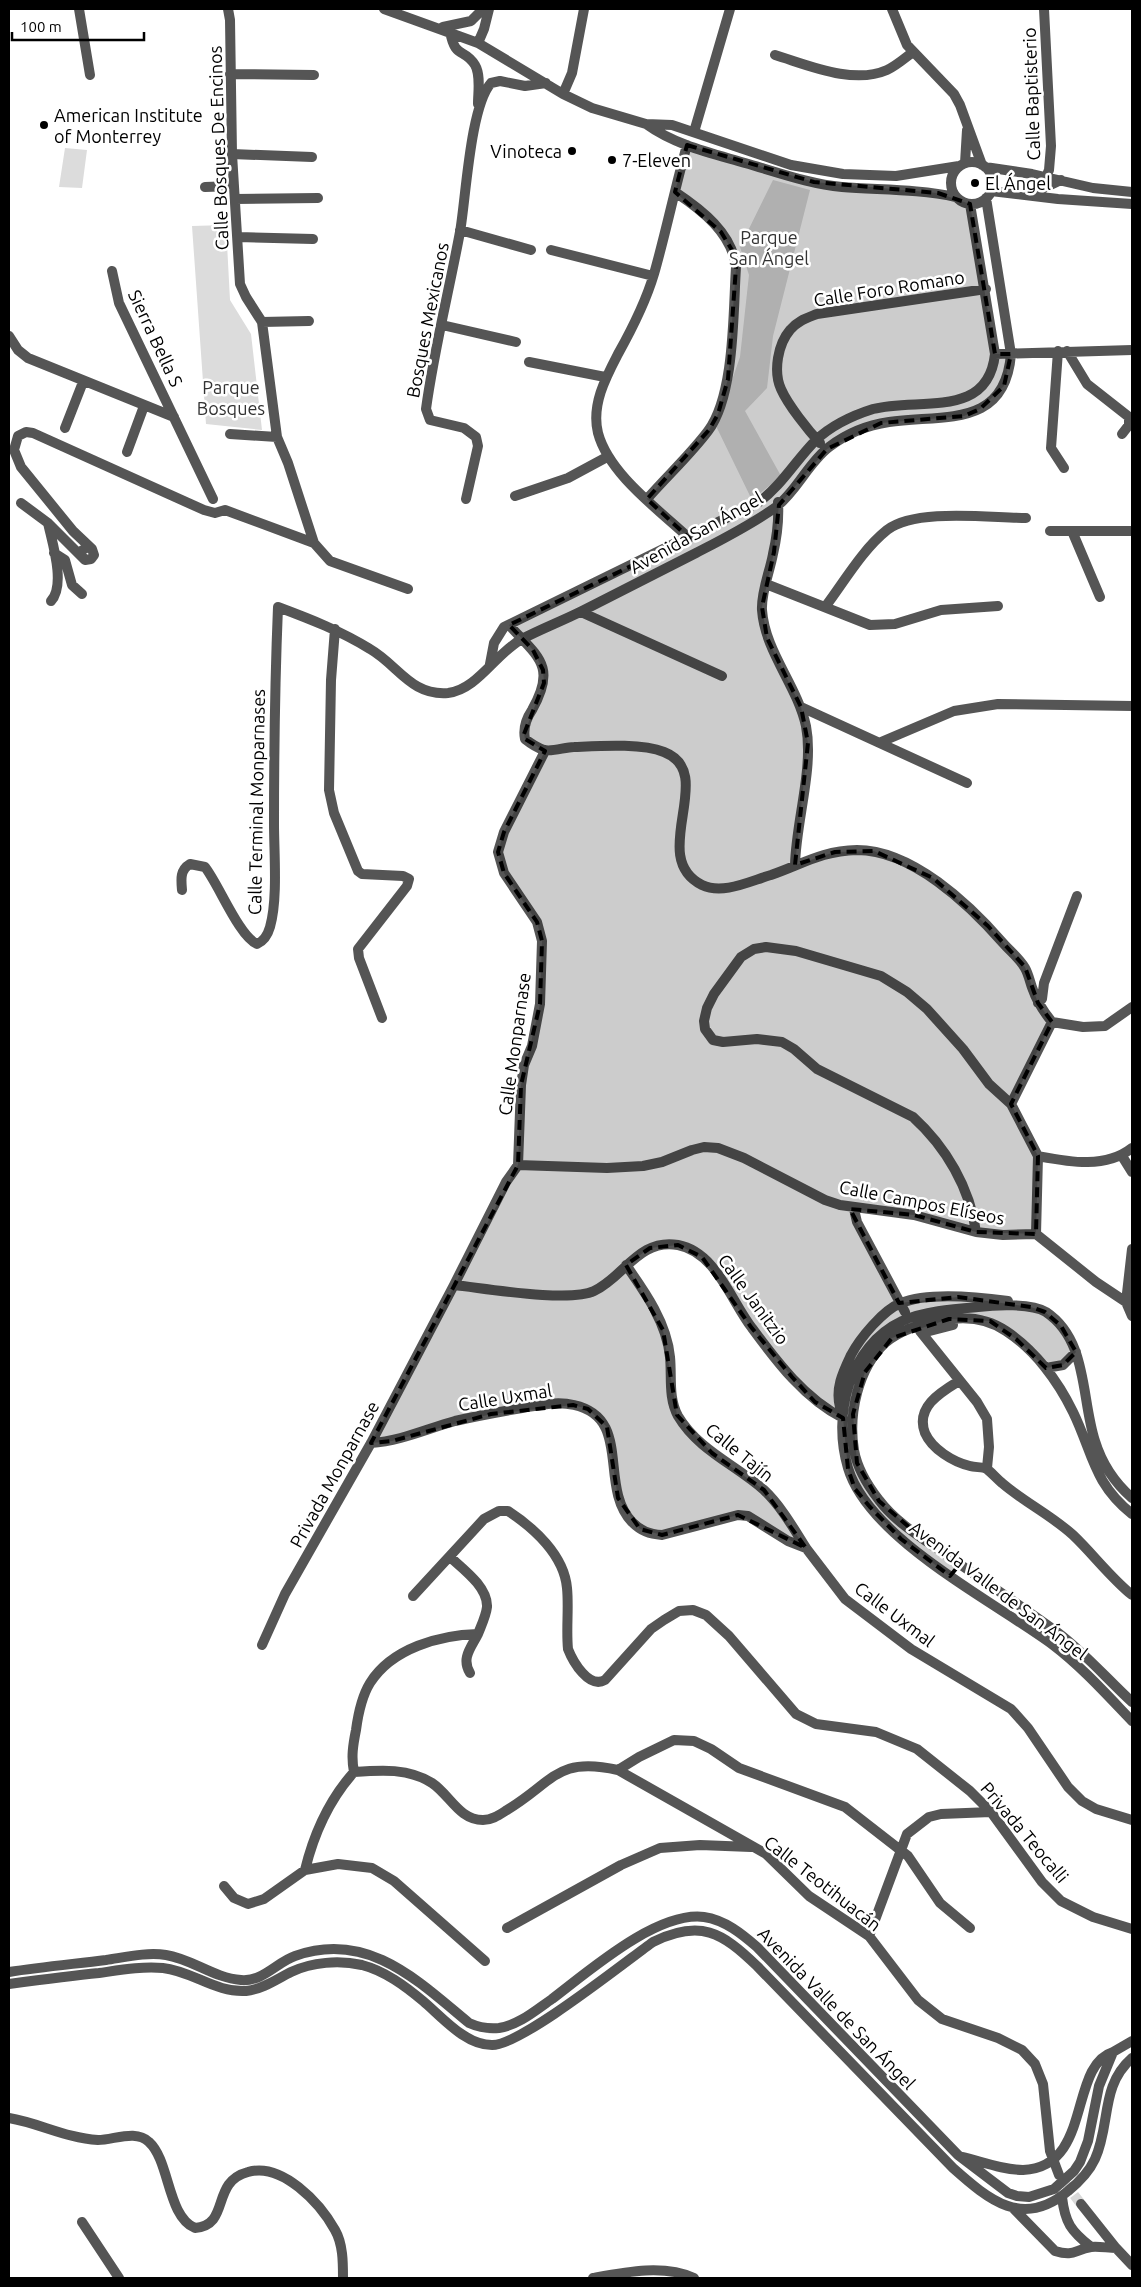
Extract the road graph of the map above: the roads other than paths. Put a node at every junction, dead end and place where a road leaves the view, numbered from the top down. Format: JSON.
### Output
{"nodes":[{"id":1,"x":79,"y":9,"type":"edge"},
{"id":2,"x":228,"y":9,"type":"edge"},
{"id":3,"x":384,"y":9,"type":"edge"},
{"id":4,"x":483,"y":9,"type":"edge"},
{"id":5,"x":489,"y":9,"type":"edge"},
{"id":6,"x":584,"y":9,"type":"edge"},
{"id":7,"x":730,"y":9,"type":"edge"},
{"id":8,"x":892,"y":9,"type":"edge"},
{"id":9,"x":1044,"y":9,"type":"edge"},
{"id":10,"x":438,"y":27,"type":"junction"},
{"id":11,"x":450,"y":31,"type":"junction"},
{"id":12,"x":478,"y":43,"type":"junction"},
{"id":13,"x":913,"y":52,"type":"junction"},
{"id":14,"x":775,"y":55,"type":"dead end"},
{"id":15,"x":230,"y":74,"type":"junction"},
{"id":16,"x":90,"y":75,"type":"dead end"},
{"id":17,"x":314,"y":76,"type":"dead end"},
{"id":18,"x":546,"y":83,"type":"junction"},
{"id":19,"x":563,"y":94,"type":"junction"},
{"id":20,"x":479,"y":112,"type":"junction"},
{"id":21,"x":646,"y":124,"type":"junction"},
{"id":22,"x":968,"y":129,"type":"junction"},
{"id":23,"x":694,"y":132,"type":"junction"},
{"id":24,"x":687,"y":146,"type":"junction"},
{"id":25,"x":232,"y":154,"type":"junction"},
{"id":26,"x":312,"y":157,"type":"dead end"},
{"id":27,"x":962,"y":165,"type":"junction"},
{"id":28,"x":984,"y":166,"type":"junction"},
{"id":29,"x":1046,"y":177,"type":"junction"},
{"id":30,"x":1061,"y":180,"type":"junction"},
{"id":31,"x":234,"y":186,"type":"junction"},
{"id":32,"x":205,"y":187,"type":"dead end"},
{"id":33,"x":675,"y":192,"type":"junction"},
{"id":34,"x":1132,"y":192,"type":"edge"},
{"id":35,"x":989,"y":195,"type":"junction"},
{"id":36,"x":1028,"y":196,"type":"junction"},
{"id":37,"x":956,"y":197,"type":"junction"},
{"id":38,"x":1132,"y":197,"type":"edge"},
{"id":39,"x":318,"y":198,"type":"dead end"},
{"id":40,"x":235,"y":199,"type":"junction"},
{"id":41,"x":1103,"y":202,"type":"junction"},
{"id":42,"x":970,"y":204,"type":"junction"},
{"id":43,"x":1132,"y":204,"type":"edge"},
{"id":44,"x":460,"y":230,"type":"junction"},
{"id":45,"x":238,"y":237,"type":"junction"},
{"id":46,"x":313,"y":239,"type":"dead end"},
{"id":47,"x":531,"y":250,"type":"dead end"},
{"id":48,"x":551,"y":250,"type":"dead end"},
{"id":49,"x":112,"y":271,"type":"dead end"},
{"id":50,"x":653,"y":276,"type":"junction"},
{"id":51,"x":986,"y":289,"type":"junction"},
{"id":52,"x":309,"y":321,"type":"dead end"},
{"id":53,"x":262,"y":322,"type":"junction"},
{"id":54,"x":442,"y":325,"type":"junction"},
{"id":55,"x":9,"y":336,"type":"edge"},
{"id":56,"x":516,"y":342,"type":"dead end"},
{"id":57,"x":1132,"y":350,"type":"edge"},
{"id":58,"x":1062,"y":351,"type":"junction"},
{"id":59,"x":995,"y":354,"type":"junction"},
{"id":60,"x":1011,"y":354,"type":"junction"},
{"id":61,"x":529,"y":362,"type":"dead end"},
{"id":62,"x":605,"y":377,"type":"junction"},
{"id":63,"x":83,"y":382,"type":"junction"},
{"id":64,"x":144,"y":406,"type":"junction"},
{"id":65,"x":174,"y":417,"type":"junction"},
{"id":66,"x":65,"y":428,"type":"dead end"},
{"id":67,"x":230,"y":434,"type":"dead end"},
{"id":68,"x":1122,"y":434,"type":"dead end"},
{"id":69,"x":277,"y":437,"type":"junction"},
{"id":70,"x":817,"y":439,"type":"junction"},
{"id":71,"x":826,"y":449,"type":"junction"},
{"id":72,"x":127,"y":452,"type":"dead end"},
{"id":73,"x":607,"y":457,"type":"junction"},
{"id":74,"x":1064,"y":468,"type":"dead end"},
{"id":75,"x":778,"y":486,"type":"junction"},
{"id":76,"x":515,"y":496,"type":"dead end"},
{"id":77,"x":213,"y":499,"type":"dead end"},
{"id":78,"x":466,"y":499,"type":"dead end"},
{"id":79,"x":647,"y":499,"type":"junction"},
{"id":80,"x":21,"y":503,"type":"dead end"},
{"id":81,"x":778,"y":505,"type":"junction"},
{"id":82,"x":1026,"y":518,"type":"dead end"},
{"id":83,"x":48,"y":523,"type":"junction"},
{"id":84,"x":1050,"y":530,"type":"dead end"},
{"id":85,"x":1072,"y":531,"type":"junction"},
{"id":86,"x":1132,"y":531,"type":"edge"},
{"id":87,"x":689,"y":538,"type":"junction"},
{"id":88,"x":314,"y":543,"type":"junction"},
{"id":89,"x":54,"y":553,"type":"junction"},
{"id":90,"x":766,"y":584,"type":"junction"},
{"id":91,"x":408,"y":589,"type":"dead end"},
{"id":92,"x":82,"y":594,"type":"dead end"},
{"id":93,"x":1100,"y":597,"type":"dead end"},
{"id":94,"x":52,"y":601,"type":"dead end"},
{"id":95,"x":998,"y":606,"type":"dead end"},
{"id":96,"x":278,"y":607,"type":"joint"},
{"id":97,"x":825,"y":608,"type":"junction"},
{"id":98,"x":581,"y":612,"type":"junction"},
{"id":99,"x":509,"y":624,"type":"junction"},
{"id":100,"x":335,"y":629,"type":"junction"},
{"id":101,"x":522,"y":639,"type":"junction"},
{"id":102,"x":490,"y":664,"type":"junction"},
{"id":103,"x":722,"y":676,"type":"dead end"},
{"id":104,"x":1132,"y":706,"type":"edge"},
{"id":105,"x":801,"y":707,"type":"junction"},
{"id":106,"x":881,"y":742,"type":"junction"},
{"id":107,"x":545,"y":750,"type":"junction"},
{"id":108,"x":967,"y":783,"type":"dead end"},
{"id":109,"x":795,"y":865,"type":"junction"},
{"id":110,"x":182,"y":890,"type":"dead end"},
{"id":111,"x":1077,"y":896,"type":"dead end"},
{"id":112,"x":1038,"y":1003,"type":"junction"},
{"id":113,"x":1132,"y":1008,"type":"edge"},
{"id":114,"x":382,"y":1018,"type":"dead end"},
{"id":115,"x":1052,"y":1022,"type":"junction"},
{"id":116,"x":1011,"y":1104,"type":"junction"},
{"id":117,"x":1132,"y":1148,"type":"edge"},
{"id":118,"x":1038,"y":1156,"type":"junction"},
{"id":119,"x":1122,"y":1156,"type":"junction"},
{"id":120,"x":518,"y":1165,"type":"junction"},
{"id":121,"x":1132,"y":1172,"type":"edge"},
{"id":122,"x":854,"y":1209,"type":"junction"},
{"id":123,"x":976,"y":1232,"type":"junction"},
{"id":124,"x":1036,"y":1234,"type":"junction"},
{"id":125,"x":1132,"y":1249,"type":"edge"},
{"id":126,"x":626,"y":1265,"type":"junction"},
{"id":127,"x":454,"y":1285,"type":"junction"},
{"id":128,"x":1126,"y":1302,"type":"junction"},
{"id":129,"x":902,"y":1307,"type":"junction"},
{"id":130,"x":1031,"y":1307,"type":"junction"},
{"id":131,"x":1132,"y":1316,"type":"edge"},
{"id":132,"x":1016,"y":1339,"type":"junction"},
{"id":133,"x":1076,"y":1352,"type":"junction"},
{"id":134,"x":1046,"y":1368,"type":"junction"},
{"id":135,"x":959,"y":1381,"type":"junction"},
{"id":136,"x":842,"y":1416,"type":"junction"},
{"id":137,"x":371,"y":1443,"type":"junction"},
{"id":138,"x":987,"y":1468,"type":"junction"},
{"id":139,"x":1132,"y":1498,"type":"edge"},
{"id":140,"x":1132,"y":1514,"type":"edge"},
{"id":141,"x":806,"y":1548,"type":"junction"},
{"id":142,"x":450,"y":1557,"type":"junction"},
{"id":143,"x":960,"y":1564,"type":"junction"},
{"id":144,"x":973,"y":1574,"type":"junction"},
{"id":145,"x":950,"y":1576,"type":"junction"},
{"id":146,"x":962,"y":1585,"type":"junction"},
{"id":147,"x":1132,"y":1595,"type":"edge"},
{"id":148,"x":413,"y":1596,"type":"dead end"},
{"id":149,"x":478,"y":1634,"type":"junction"},
{"id":150,"x":262,"y":1645,"type":"dead end"},
{"id":151,"x":470,"y":1673,"type":"dead end"},
{"id":152,"x":1132,"y":1702,"type":"edge"},
{"id":153,"x":1132,"y":1721,"type":"edge"},
{"id":154,"x":618,"y":1770,"type":"junction"},
{"id":155,"x":354,"y":1772,"type":"junction"},
{"id":156,"x":991,"y":1812,"type":"junction"},
{"id":157,"x":1132,"y":1820,"type":"edge"},
{"id":158,"x":751,"y":1847,"type":"junction"},
{"id":159,"x":900,"y":1849,"type":"junction"},
{"id":160,"x":305,"y":1870,"type":"junction"},
{"id":161,"x":224,"y":1886,"type":"dead end"},
{"id":162,"x":507,"y":1928,"type":"dead end"},
{"id":163,"x":970,"y":1928,"type":"dead end"},
{"id":164,"x":1132,"y":1929,"type":"edge"},
{"id":165,"x":869,"y":1936,"type":"junction"},
{"id":166,"x":485,"y":1962,"type":"dead end"},
{"id":167,"x":63,"y":1965,"type":"junction"},
{"id":168,"x":9,"y":1972,"type":"edge"},
{"id":169,"x":65,"y":1977,"type":"junction"},
{"id":170,"x":9,"y":1984,"type":"edge"},
{"id":171,"x":1132,"y":2041,"type":"edge"},
{"id":172,"x":860,"y":2052,"type":"junction"},
{"id":173,"x":1113,"y":2052,"type":"junction"},
{"id":174,"x":1132,"y":2058,"type":"edge"},
{"id":175,"x":850,"y":2062,"type":"junction"},
{"id":176,"x":9,"y":2118,"type":"edge"},
{"id":177,"x":958,"y":2155,"type":"junction"},
{"id":178,"x":1053,"y":2159,"type":"junction"},
{"id":179,"x":1059,"y":2174,"type":"tunnel mouth"},
{"id":180,"x":1029,"y":2197,"type":"junction"},
{"id":181,"x":1062,"y":2197,"type":"junction"},
{"id":182,"x":1081,"y":2204,"type":"tunnel mouth"},
{"id":183,"x":1014,"y":2209,"type":"junction"},
{"id":184,"x":1031,"y":2210,"type":"junction"},
{"id":185,"x":82,"y":2222,"type":"dead end"},
{"id":186,"x":1091,"y":2248,"type":"junction"},
{"id":187,"x":1116,"y":2248,"type":"junction"},
{"id":188,"x":1132,"y":2265,"type":"edge"},
{"id":189,"x":119,"y":2278,"type":"edge"},
{"id":190,"x":343,"y":2278,"type":"edge"},
{"id":191,"x":593,"y":2278,"type":"edge"},
{"id":192,"x":694,"y":2278,"type":"edge"}],
"edges":[{"from":1,"to":16,"type":"street"},
{"from":2,"to":15,"type":"street","name":"Calle Bosques De Encinos"},
{"from":3,"to":10,"type":"street"},
{"from":4,"to":10,"type":"street"},
{"from":5,"to":12,"type":"street"},
{"from":6,"to":19,"type":"street"},
{"from":7,"to":23,"type":"street"},
{"from":8,"to":13,"type":"street"},
{"from":9,"to":29,"type":"street","name":"Calle Baptisterio"},
{"from":10,"to":11,"type":"street"},
{"from":11,"to":12,"type":"street"},
{"from":11,"to":20,"type":"street","name":"Bosques Mexicanos"},
{"from":12,"to":18,"type":"street"},
{"from":13,"to":14,"type":"street"},
{"from":13,"to":22,"type":"street"},
{"from":15,"to":17,"type":"street"},
{"from":15,"to":25,"type":"street","name":"Calle Bosques De Encinos"},
{"from":18,"to":19,"type":"street"},
{"from":18,"to":20,"type":"street","name":"Bosques Mexicanos"},
{"from":19,"to":21,"type":"street"},
{"from":20,"to":44,"type":"street","name":"Bosques Mexicanos"},
{"from":21,"to":23,"type":"street"},
{"from":21,"to":24,"type":"street"},
{"from":22,"to":27,"type":"street"},
{"from":22,"to":28,"type":"street"},
{"from":23,"to":27,"type":"street"},
{"from":24,"to":33,"type":"street"},
{"from":24,"to":37,"type":"street"},
{"from":25,"to":26,"type":"street"},
{"from":25,"to":31,"type":"street","name":"Calle Bosques De Encinos"},
{"from":27,"to":28,"type":"street"},
{"from":27,"to":37,"type":"street"},
{"from":28,"to":29,"type":"street"},
{"from":28,"to":35,"type":"street"},
{"from":29,"to":30,"type":"street"},
{"from":30,"to":34,"type":"street"},
{"from":30,"to":36,"type":"street"},
{"from":31,"to":32,"type":"street"},
{"from":31,"to":40,"type":"street","name":"Calle Bosques De Encinos"},
{"from":33,"to":50,"type":"street"},
{"from":33,"to":79,"type":"street"},
{"from":35,"to":36,"type":"street"},
{"from":35,"to":42,"type":"street"},
{"from":35,"to":60,"type":"street","name":"Avenida San Ángel"},
{"from":36,"to":41,"type":"street"},
{"from":37,"to":42,"type":"street"},
{"from":38,"to":41,"type":"street"},
{"from":39,"to":40,"type":"street"},
{"from":40,"to":45,"type":"street","name":"Calle Bosques De Encinos"},
{"from":41,"to":43,"type":"street"},
{"from":42,"to":51,"type":"street","name":"Avenida San Ángel"},
{"from":44,"to":47,"type":"street"},
{"from":44,"to":54,"type":"street","name":"Bosques Mexicanos"},
{"from":45,"to":46,"type":"street"},
{"from":45,"to":53,"type":"street","name":"Calle Bosques De Encinos"},
{"from":48,"to":50,"type":"street"},
{"from":49,"to":65,"type":"street","name":"Sierra Bella S"},
{"from":50,"to":62,"type":"street"},
{"from":51,"to":59,"type":"street","name":"Avenida San Ángel"},
{"from":51,"to":70,"type":"street","name":"Calle Foro Romano"},
{"from":52,"to":53,"type":"street"},
{"from":53,"to":69,"type":"street","name":"Calle Bosques De Encinos"},
{"from":54,"to":56,"type":"street"},
{"from":54,"to":78,"type":"street","name":"Bosques Mexicanos"},
{"from":55,"to":63,"type":"street"},
{"from":57,"to":58,"type":"street"},
{"from":58,"to":60,"type":"street"},
{"from":58,"to":68,"type":"street"},
{"from":58,"to":74,"type":"street"},
{"from":59,"to":60,"type":"street"},
{"from":59,"to":70,"type":"street","name":"Avenida San Ángel"},
{"from":60,"to":71,"type":"street","name":"Avenida San Ángel"},
{"from":61,"to":62,"type":"street"},
{"from":62,"to":73,"type":"street"},
{"from":63,"to":64,"type":"street"},
{"from":63,"to":66,"type":"street"},
{"from":64,"to":65,"type":"street"},
{"from":64,"to":72,"type":"street"},
{"from":65,"to":77,"type":"street","name":"Sierra Bella S"},
{"from":67,"to":69,"type":"street"},
{"from":69,"to":88,"type":"street","name":"Calle Bosques De Encinos"},
{"from":70,"to":71,"type":"street","name":"Calle Foro Romano"},
{"from":70,"to":75,"type":"street","name":"Avenida San Ángel"},
{"from":71,"to":81,"type":"street","name":"Avenida San Ángel"},
{"from":73,"to":76,"type":"street"},
{"from":73,"to":79,"type":"street"},
{"from":75,"to":81,"type":"street"},
{"from":75,"to":87,"type":"street","name":"Avenida San Ángel"},
{"from":79,"to":87,"type":"street"},
{"from":80,"to":83,"type":"street"},
{"from":81,"to":90,"type":"street"},
{"from":81,"to":98,"type":"street","name":"Avenida San Ángel"},
{"from":82,"to":97,"type":"street"},
{"from":83,"to":88,"type":"street"},
{"from":83,"to":89,"type":"street"},
{"from":84,"to":85,"type":"street"},
{"from":85,"to":86,"type":"street"},
{"from":85,"to":93,"type":"street"},
{"from":87,"to":99,"type":"street","name":"Avenida San Ángel"},
{"from":88,"to":91,"type":"street"},
{"from":89,"to":92,"type":"street"},
{"from":89,"to":94,"type":"street"},
{"from":90,"to":97,"type":"street"},
{"from":90,"to":105,"type":"street"},
{"from":95,"to":97,"type":"street"},
{"from":96,"to":100,"type":"street","name":"Avenida San Ángel"},
{"from":96,"to":110,"type":"street","name":"Calle Terminal Monparnases"},
{"from":98,"to":101,"type":"street","name":"Avenida San Ángel"},
{"from":98,"to":103,"type":"street"},
{"from":99,"to":101,"type":"street"},
{"from":99,"to":102,"type":"street","name":"Avenida San Ángel"},
{"from":100,"to":102,"type":"street","name":"Avenida San Ángel"},
{"from":100,"to":114,"type":"street"},
{"from":101,"to":102,"type":"street","name":"Avenida San Ángel"},
{"from":101,"to":107,"type":"street"},
{"from":104,"to":106,"type":"street"},
{"from":105,"to":106,"type":"street"},
{"from":105,"to":109,"type":"street"},
{"from":106,"to":108,"type":"street"},
{"from":107,"to":109,"type":"street"},
{"from":107,"to":120,"type":"street","name":"Calle Monparnase"},
{"from":109,"to":112,"type":"street"},
{"from":111,"to":112,"type":"street"},
{"from":112,"to":115,"type":"street"},
{"from":113,"to":115,"type":"street"},
{"from":115,"to":116,"type":"street"},
{"from":116,"to":118,"type":"street"},
{"from":116,"to":123,"type":"street"},
{"from":117,"to":119,"type":"street"},
{"from":118,"to":119,"type":"street"},
{"from":118,"to":124,"type":"street"},
{"from":119,"to":121,"type":"street"},
{"from":120,"to":122,"type":"street","name":"Calle Campos Elíseos"},
{"from":120,"to":127,"type":"street"},
{"from":122,"to":123,"type":"street","name":"Calle Campos Elíseos"},
{"from":122,"to":129,"type":"street"},
{"from":123,"to":124,"type":"street","name":"Calle Campos Elíseos"},
{"from":124,"to":128,"type":"street"},
{"from":125,"to":128,"type":"street"},
{"from":126,"to":127,"type":"street","name":"Calle Janitzio"},
{"from":126,"to":136,"type":"street","name":"Calle Janitzio"},
{"from":126,"to":141,"type":"street","name":"Calle Tajín"},
{"from":127,"to":137,"type":"street","name":"Privada Monparnase"},
{"from":128,"to":131,"type":"street"},
{"from":129,"to":130,"type":"street"},
{"from":129,"to":136,"type":"street"},
{"from":130,"to":133,"type":"street","name":"Avenida Valle de San Ángel"},
{"from":130,"to":136,"type":"street","name":"Avenida Valle de San Ángel"},
{"from":132,"to":134,"type":"street","name":"Avenida Valle de San Ángel"},
{"from":132,"to":135,"type":"street"},
{"from":132,"to":143,"type":"street","name":"Avenida Valle de San Ángel"},
{"from":133,"to":134,"type":"street"},
{"from":133,"to":139,"type":"street","name":"Avenida Valle de San Ángel"},
{"from":134,"to":140,"type":"street","name":"Avenida Valle de San Ángel"},
{"from":135,"to":138,"type":"street"},
{"from":135,"to":138,"type":"street"},
{"from":136,"to":145,"type":"street","name":"Avenida Valle de San Ángel"},
{"from":137,"to":141,"type":"street","name":"Calle Uxmal"},
{"from":137,"to":150,"type":"street","name":"Privada Monparnase"},
{"from":138,"to":147,"type":"street"},
{"from":141,"to":157,"type":"street","name":"Calle Uxmal"},
{"from":142,"to":148,"type":"street","name":"Privada Teocalli"},
{"from":142,"to":149,"type":"street"},
{"from":142,"to":156,"type":"street","name":"Privada Teocalli"},
{"from":143,"to":144,"type":"street","name":"Avenida Valle de San Ángel"},
{"from":143,"to":145,"type":"street"},
{"from":144,"to":146,"type":"street"},
{"from":144,"to":152,"type":"street","name":"Avenida Valle de San Ángel"},
{"from":145,"to":146,"type":"street","name":"Avenida Valle de San Ángel"},
{"from":146,"to":153,"type":"street","name":"Avenida Valle de San Ángel"},
{"from":149,"to":151,"type":"street"},
{"from":149,"to":155,"type":"street"},
{"from":154,"to":155,"type":"street","name":"Calle Teotihuacán"},
{"from":154,"to":158,"type":"street","name":"Calle Teotihuacán"},
{"from":154,"to":159,"type":"street"},
{"from":155,"to":160,"type":"street"},
{"from":156,"to":159,"type":"street"},
{"from":156,"to":164,"type":"street","name":"Privada Teocalli"},
{"from":158,"to":162,"type":"street"},
{"from":158,"to":165,"type":"street","name":"Calle Teotihuacán"},
{"from":159,"to":163,"type":"street"},
{"from":159,"to":165,"type":"street"},
{"from":160,"to":161,"type":"street"},
{"from":160,"to":166,"type":"street"},
{"from":165,"to":178,"type":"street","name":"Calle Teotihuacán"},
{"from":167,"to":168,"type":"street","name":"Avenida Valle de San Ángel"},
{"from":167,"to":169,"type":"street"},
{"from":167,"to":172,"type":"street","name":"Avenida Valle de San Ángel"},
{"from":169,"to":170,"type":"street","name":"Avenida Valle de San Ángel"},
{"from":169,"to":175,"type":"street","name":"Avenida Valle de San Ángel"},
{"from":171,"to":173,"type":"street"},
{"from":172,"to":175,"type":"street"},
{"from":172,"to":177,"type":"street","name":"Avenida Valle de San Ángel"},
{"from":173,"to":178,"type":"street"},
{"from":173,"to":180,"type":"street"},
{"from":174,"to":181,"type":"street","name":"Avenida Valle de San Ángel"},
{"from":175,"to":183,"type":"street","name":"Avenida Valle de San Ángel"},
{"from":176,"to":190,"type":"street"},
{"from":177,"to":178,"type":"street"},
{"from":177,"to":180,"type":"street","name":"Avenida Valle de San Ángel"},
{"from":178,"to":179,"type":"street","name":"Calle Teotihuacán"},
{"from":180,"to":184,"type":"street"},
{"from":181,"to":184,"type":"street","name":"Avenida Valle de San Ángel"},
{"from":181,"to":186,"type":"street"},
{"from":182,"to":187,"type":"street"},
{"from":183,"to":184,"type":"street","name":"Avenida Valle de San Ángel"},
{"from":183,"to":186,"type":"street"},
{"from":185,"to":189,"type":"street"},
{"from":186,"to":187,"type":"street"},
{"from":187,"to":188,"type":"street"},
{"from":191,"to":192,"type":"street"}]}
